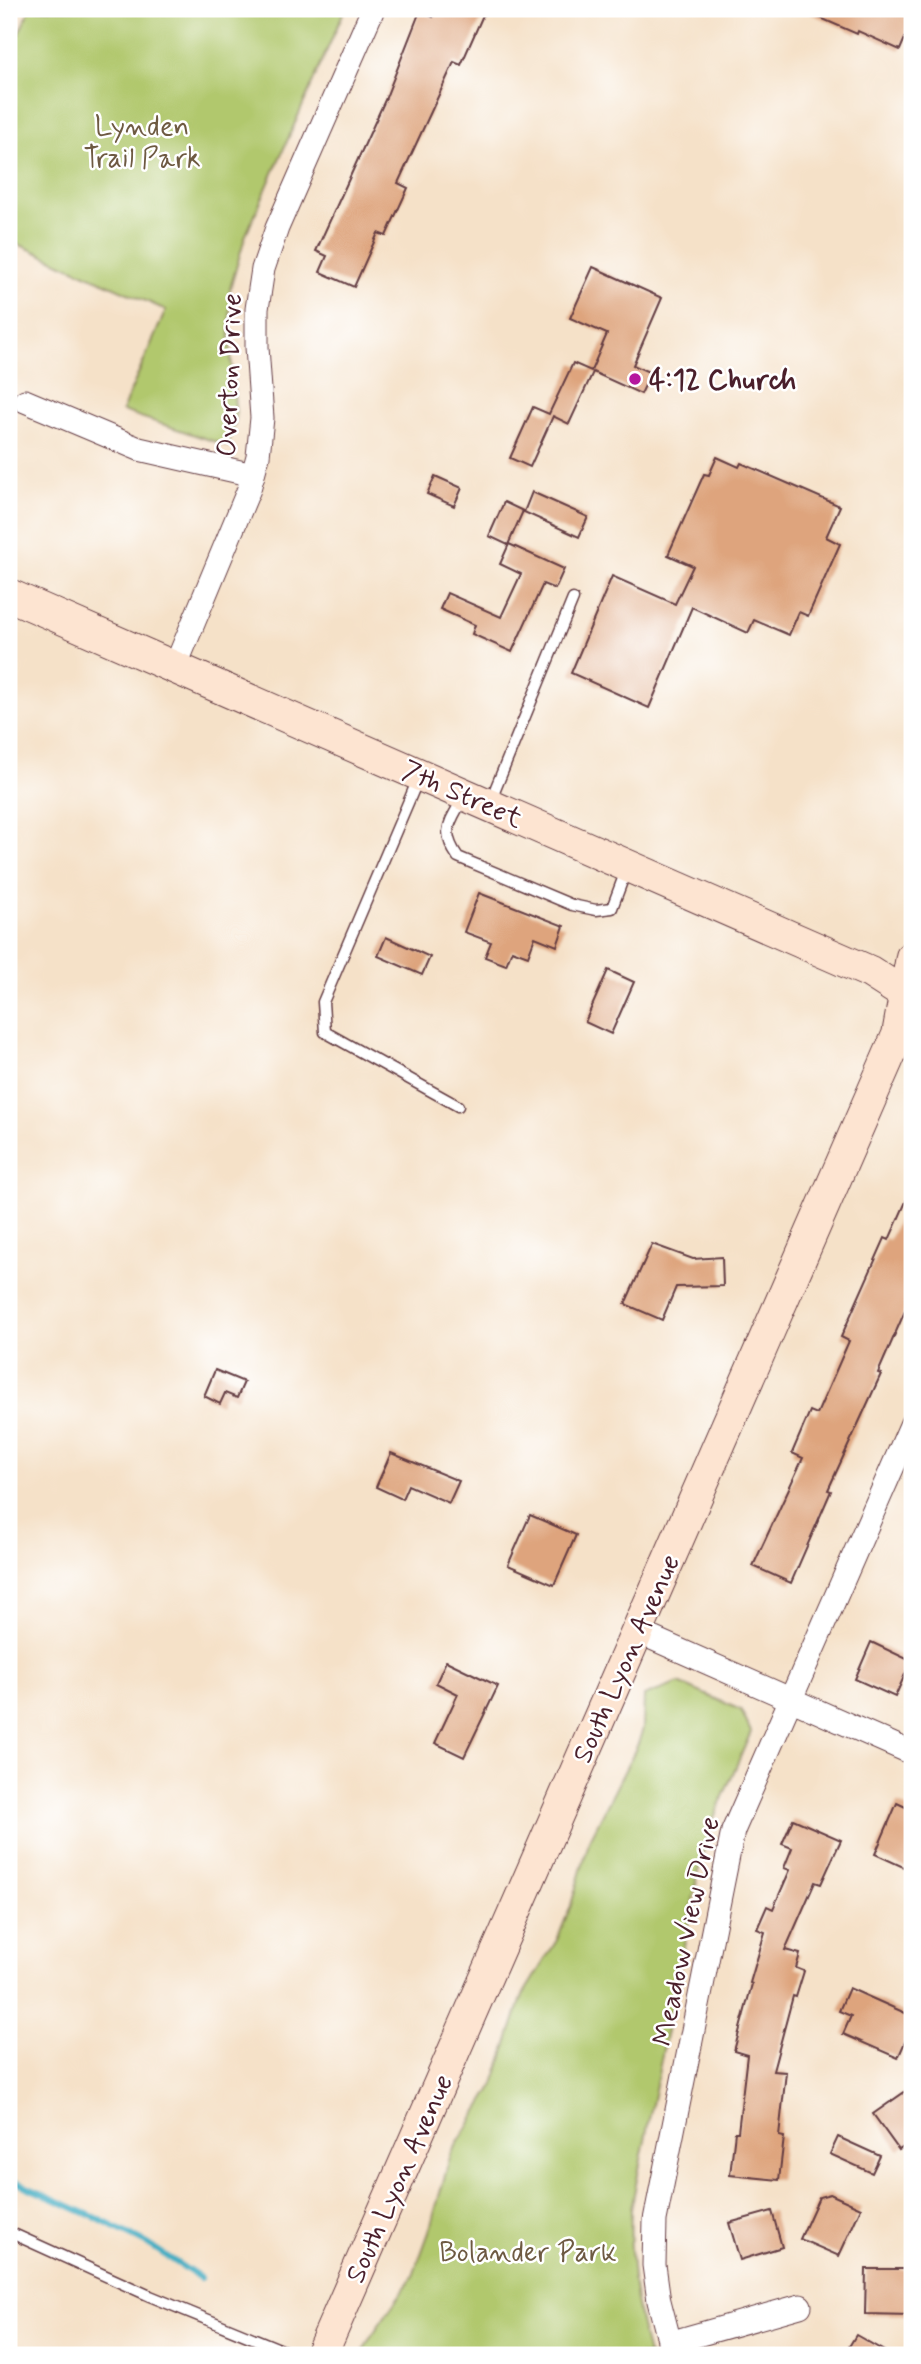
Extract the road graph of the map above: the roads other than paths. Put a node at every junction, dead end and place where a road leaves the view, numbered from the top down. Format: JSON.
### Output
{"nodes":[{"id":1,"x":373,"y":9,"type":"edge"},
{"id":2,"x":25,"y":401,"type":"dead end"},
{"id":3,"x":253,"y":475,"type":"junction"},
{"id":4,"x":9,"y":595,"type":"edge"},
{"id":5,"x":573,"y":598,"type":"dead end"},
{"id":6,"x":175,"y":667,"type":"junction"},
{"id":7,"x":420,"y":775,"type":"junction"},
{"id":8,"x":477,"y":799,"type":"junction"},
{"id":9,"x":628,"y":866,"type":"junction"},
{"id":10,"x":912,"y":957,"type":"edge"},
{"id":11,"x":909,"y":997,"type":"edge"},
{"id":12,"x":458,"y":1106,"type":"dead end"},
{"id":13,"x":912,"y":1423,"type":"edge"},
{"id":14,"x":904,"y":1467,"type":"edge"},
{"id":15,"x":636,"y":1631,"type":"junction"},
{"id":16,"x":791,"y":1699,"type":"junction"},
{"id":17,"x":912,"y":1753,"type":"edge"},
{"id":18,"x":9,"y":2232,"type":"edge"},
{"id":19,"x":800,"y":2306,"type":"dead end"},
{"id":20,"x":671,"y":2349,"type":"edge"},
{"id":21,"x":294,"y":2355,"type":"edge"},
{"id":22,"x":321,"y":2355,"type":"edge"}],
"edges":[{"from":1,"to":3,"type":"street","name":"Overton Drive"},
{"from":2,"to":3,"type":"street"},
{"from":3,"to":6,"type":"street","name":"Overton Drive"},
{"from":4,"to":6,"type":"street","name":"7th Street"},
{"from":5,"to":8,"type":"lane"},
{"from":6,"to":7,"type":"street","name":"7th Street"},
{"from":7,"to":8,"type":"street","name":"7th Street"},
{"from":7,"to":12,"type":"lane"},
{"from":8,"to":9,"type":"street","name":"7th Street"},
{"from":8,"to":9,"type":"lane"},
{"from":9,"to":11,"type":"street","name":"7th Street"},
{"from":10,"to":11,"type":"street","name":"South Lyon Avenue"},
{"from":11,"to":15,"type":"street","name":"South Lyon Avenue"},
{"from":13,"to":14,"type":"street","name":"Meadow View Drive"},
{"from":14,"to":16,"type":"street","name":"Meadow View Drive"},
{"from":15,"to":16,"type":"street"},
{"from":15,"to":22,"type":"street","name":"South Lyon Avenue"},
{"from":16,"to":17,"type":"street"},
{"from":16,"to":20,"type":"street","name":"Meadow View Drive"},
{"from":18,"to":21,"type":"lane"},
{"from":19,"to":20,"type":"street"}]}
